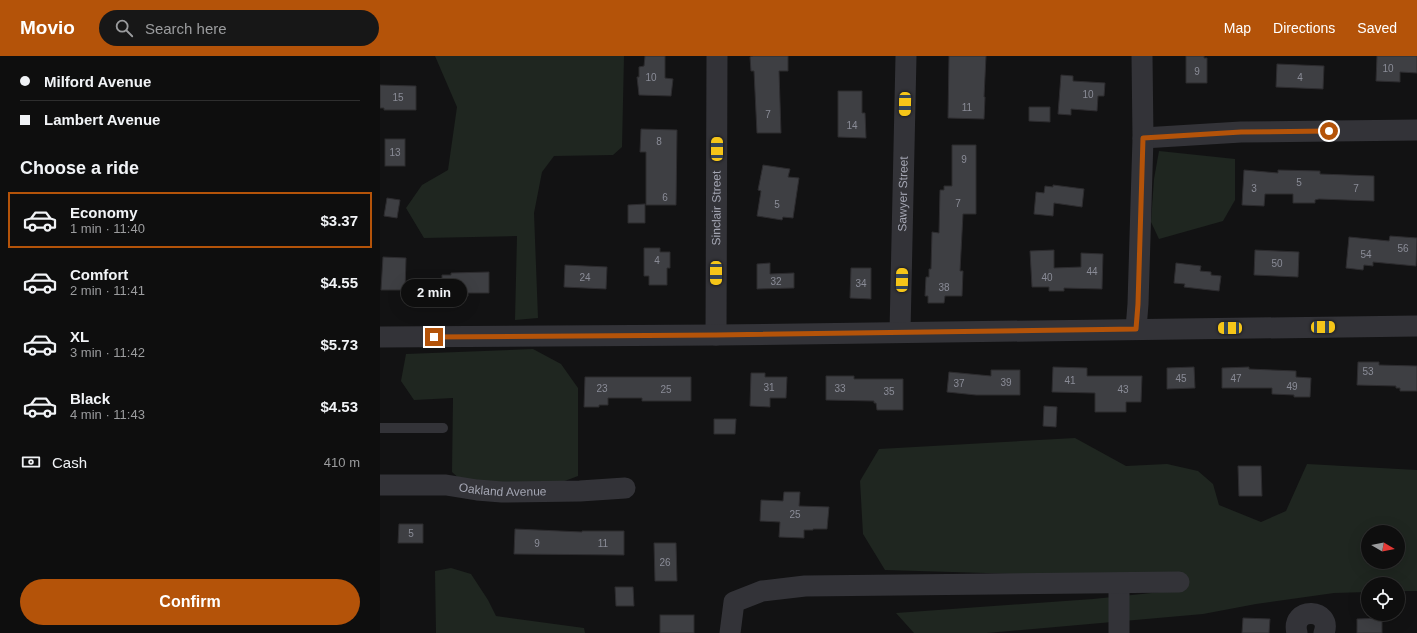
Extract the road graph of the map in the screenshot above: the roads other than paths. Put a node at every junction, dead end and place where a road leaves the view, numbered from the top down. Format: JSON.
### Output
{"nodes":[{"id":1,"x":717,"y":56,"type":"edge"},
{"id":2,"x":906,"y":56,"type":"edge"},
{"id":3,"x":1142,"y":56,"type":"edge"},
{"id":4,"x":1417,"y":130,"type":"edge"},
{"id":5,"x":1143,"y":138,"type":"junction"},
{"id":6,"x":1417,"y":326,"type":"edge"},
{"id":7,"x":1136,"y":329,"type":"junction"},
{"id":8,"x":900,"y":332,"type":"junction"},
{"id":9,"x":716,"y":335,"type":"junction"},
{"id":10,"x":380,"y":337,"type":"edge"},
{"id":11,"x":380,"y":428,"type":"edge"},
{"id":12,"x":443,"y":428,"type":"dead end"},
{"id":13,"x":380,"y":485,"type":"edge"},
{"id":14,"x":625,"y":488,"type":"dead end"},
{"id":15,"x":1119,"y":582,"type":"junction"},
{"id":16,"x":1179,"y":582,"type":"dead end"},
{"id":17,"x":730,"y":633,"type":"edge"},
{"id":18,"x":1119,"y":633,"type":"edge"},
{"id":19,"x":1297,"y":633,"type":"edge"},
{"id":20,"x":1324,"y":633,"type":"edge"}],
"edges":[{"from":1,"to":9,"type":"street","name":"Sinclair Street"},
{"from":2,"to":8,"type":"street","name":"Sawyer Street"},
{"from":3,"to":5,"type":"street"},
{"from":4,"to":5,"type":"street"},
{"from":5,"to":7,"type":"street"},
{"from":6,"to":7,"type":"street"},
{"from":7,"to":8,"type":"street"},
{"from":8,"to":9,"type":"street"},
{"from":9,"to":10,"type":"street"},
{"from":11,"to":12,"type":"lane"},
{"from":13,"to":14,"type":"street","name":"Oakland Avenue"},
{"from":15,"to":16,"type":"street"},
{"from":15,"to":17,"type":"street"},
{"from":15,"to":18,"type":"street"},
{"from":19,"to":20,"type":"street"}]}
